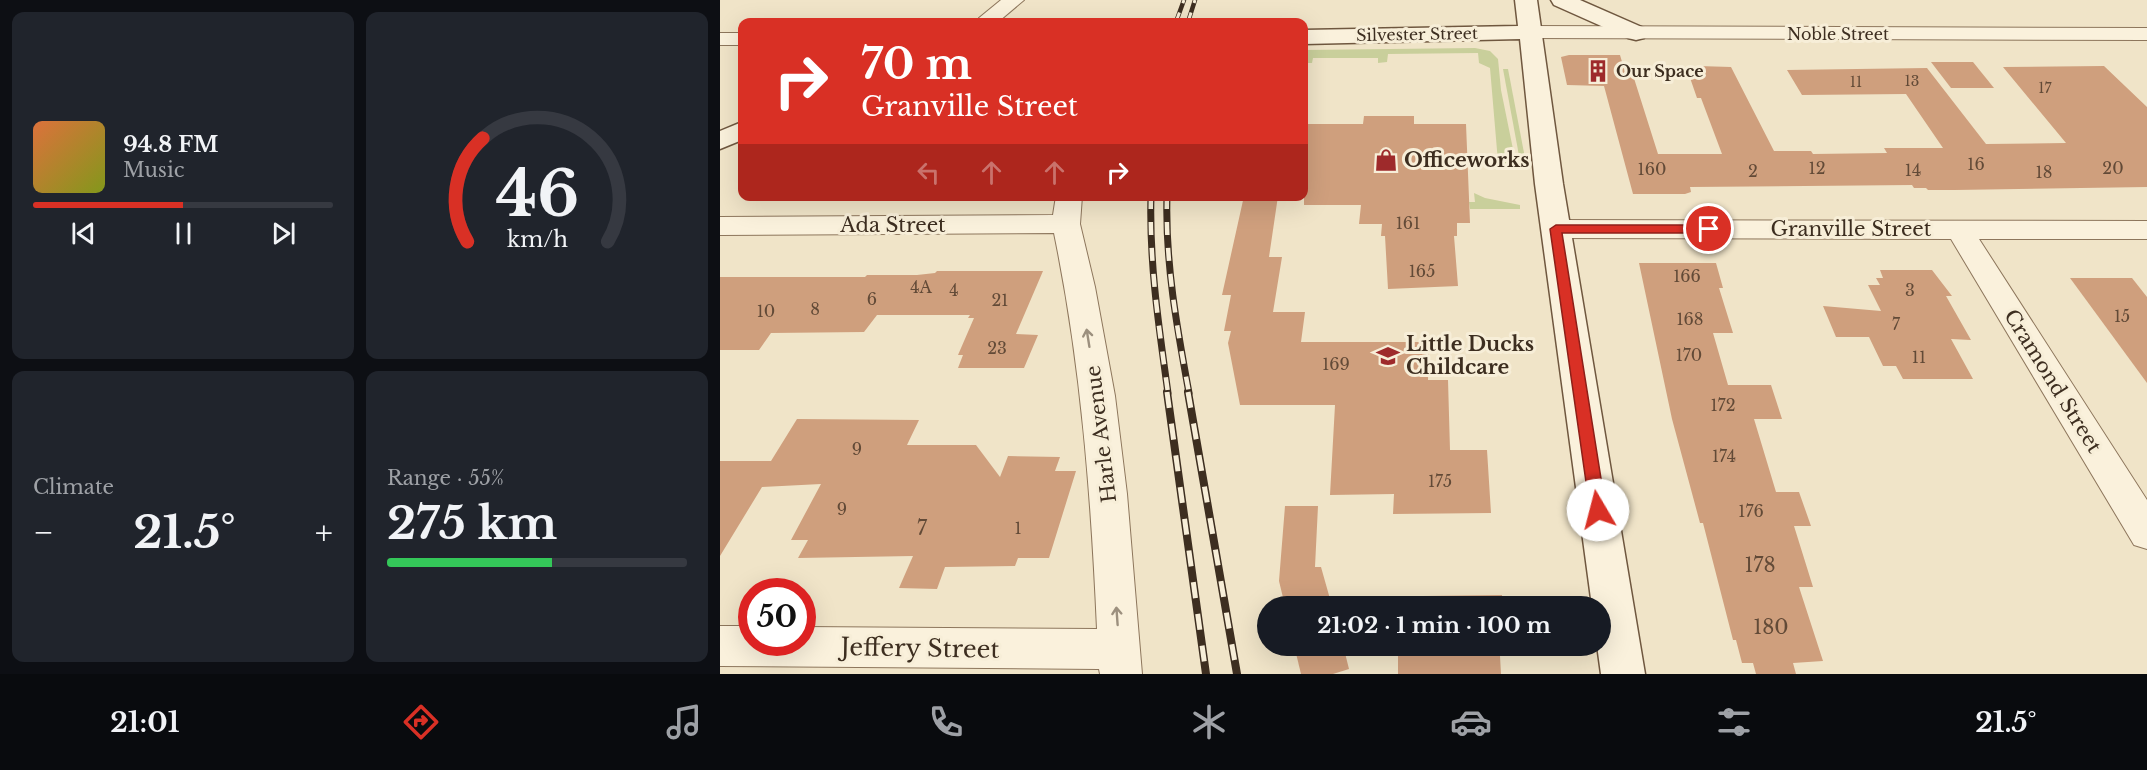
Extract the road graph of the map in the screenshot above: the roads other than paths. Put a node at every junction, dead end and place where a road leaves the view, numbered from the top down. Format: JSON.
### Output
{"nodes":[{"id":1,"x":1014,"y":0,"type":"edge"},
{"id":2,"x":1526,"y":0,"type":"edge"},
{"id":3,"x":1562,"y":0,"type":"edge"},
{"id":4,"x":991,"y":18,"type":"edge"},
{"id":5,"x":1530,"y":32,"type":"junction"},
{"id":6,"x":1635,"y":33,"type":"junction"},
{"id":7,"x":2147,"y":34,"type":"edge"},
{"id":8,"x":1308,"y":37,"type":"edge"},
{"id":9,"x":720,"y":39,"type":"edge"},
{"id":10,"x":738,"y":39,"type":"edge"},
{"id":11,"x":738,"y":132,"type":"edge"},
{"id":12,"x":720,"y":141,"type":"edge"},
{"id":13,"x":1068,"y":210,"type":"edge"},
{"id":14,"x":720,"y":226,"type":"edge"},
{"id":15,"x":1556,"y":229,"type":"junction"},
{"id":16,"x":1959,"y":229,"type":"junction"},
{"id":17,"x":2147,"y":230,"type":"edge"},
{"id":18,"x":2147,"y":533,"type":"edge"},
{"id":19,"x":720,"y":646,"type":"edge"},
{"id":20,"x":1120,"y":662,"type":"edge"},
{"id":21,"x":1623,"y":674,"type":"edge"}],
"edges":[{"from":1,"to":4,"type":"street"},
{"from":2,"to":5,"type":"main road"},
{"from":3,"to":6,"type":"main road"},
{"from":5,"to":6,"type":"street","name":"Noble Street"},
{"from":5,"to":8,"type":"main road","name":"Silvester Street"},
{"from":5,"to":15,"type":"main road"},
{"from":6,"to":7,"type":"street","name":"Noble Street"},
{"from":9,"to":10,"type":"street"},
{"from":11,"to":12,"type":"main road"},
{"from":13,"to":14,"type":"street","name":"Ada Street"},
{"from":20,"to":13,"type":"street","name":"Harle Avenue","one_way":true},
{"from":15,"to":16,"type":"street","name":"Granville Street"},
{"from":15,"to":21,"type":"main road"},
{"from":16,"to":17,"type":"street","name":"Granville Street"},
{"from":16,"to":18,"type":"street","name":"Cramond Street"},
{"from":19,"to":20,"type":"street","name":"Jeffery Street"}]}
